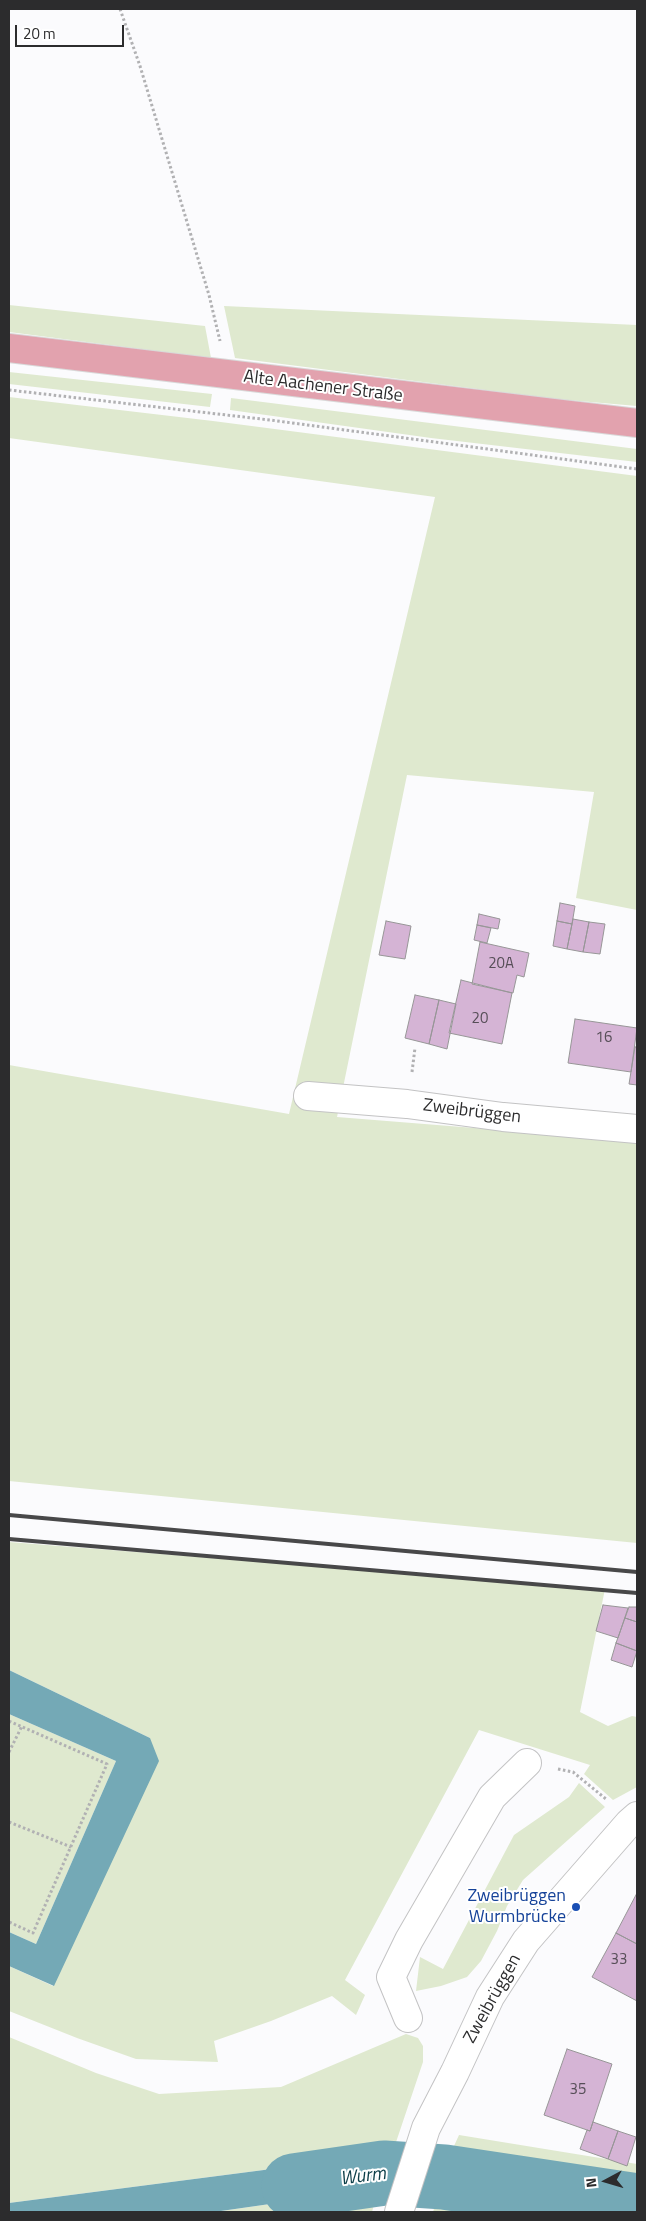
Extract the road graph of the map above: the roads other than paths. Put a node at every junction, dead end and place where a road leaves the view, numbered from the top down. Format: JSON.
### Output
{"nodes":[{"id":1,"x":9,"y":348,"type":"edge"},
{"id":2,"x":637,"y":423,"type":"edge"},
{"id":3,"x":308,"y":1096,"type":"dead end"},
{"id":4,"x":637,"y":1129,"type":"edge"},
{"id":5,"x":527,"y":1763,"type":"road end"},
{"id":6,"x":633,"y":1820,"type":"edge"},
{"id":7,"x":408,"y":2018,"type":"dead end"},
{"id":8,"x":399,"y":2212,"type":"edge"}],
"edges":[{"from":1,"to":2,"type":"main road","name":"Alte Aachener Straße"},
{"from":3,"to":4,"type":"street","name":"Zweibrüggen"},
{"from":5,"to":7,"type":"street"},
{"from":6,"to":8,"type":"street","name":"Zweibrüggen"}]}
